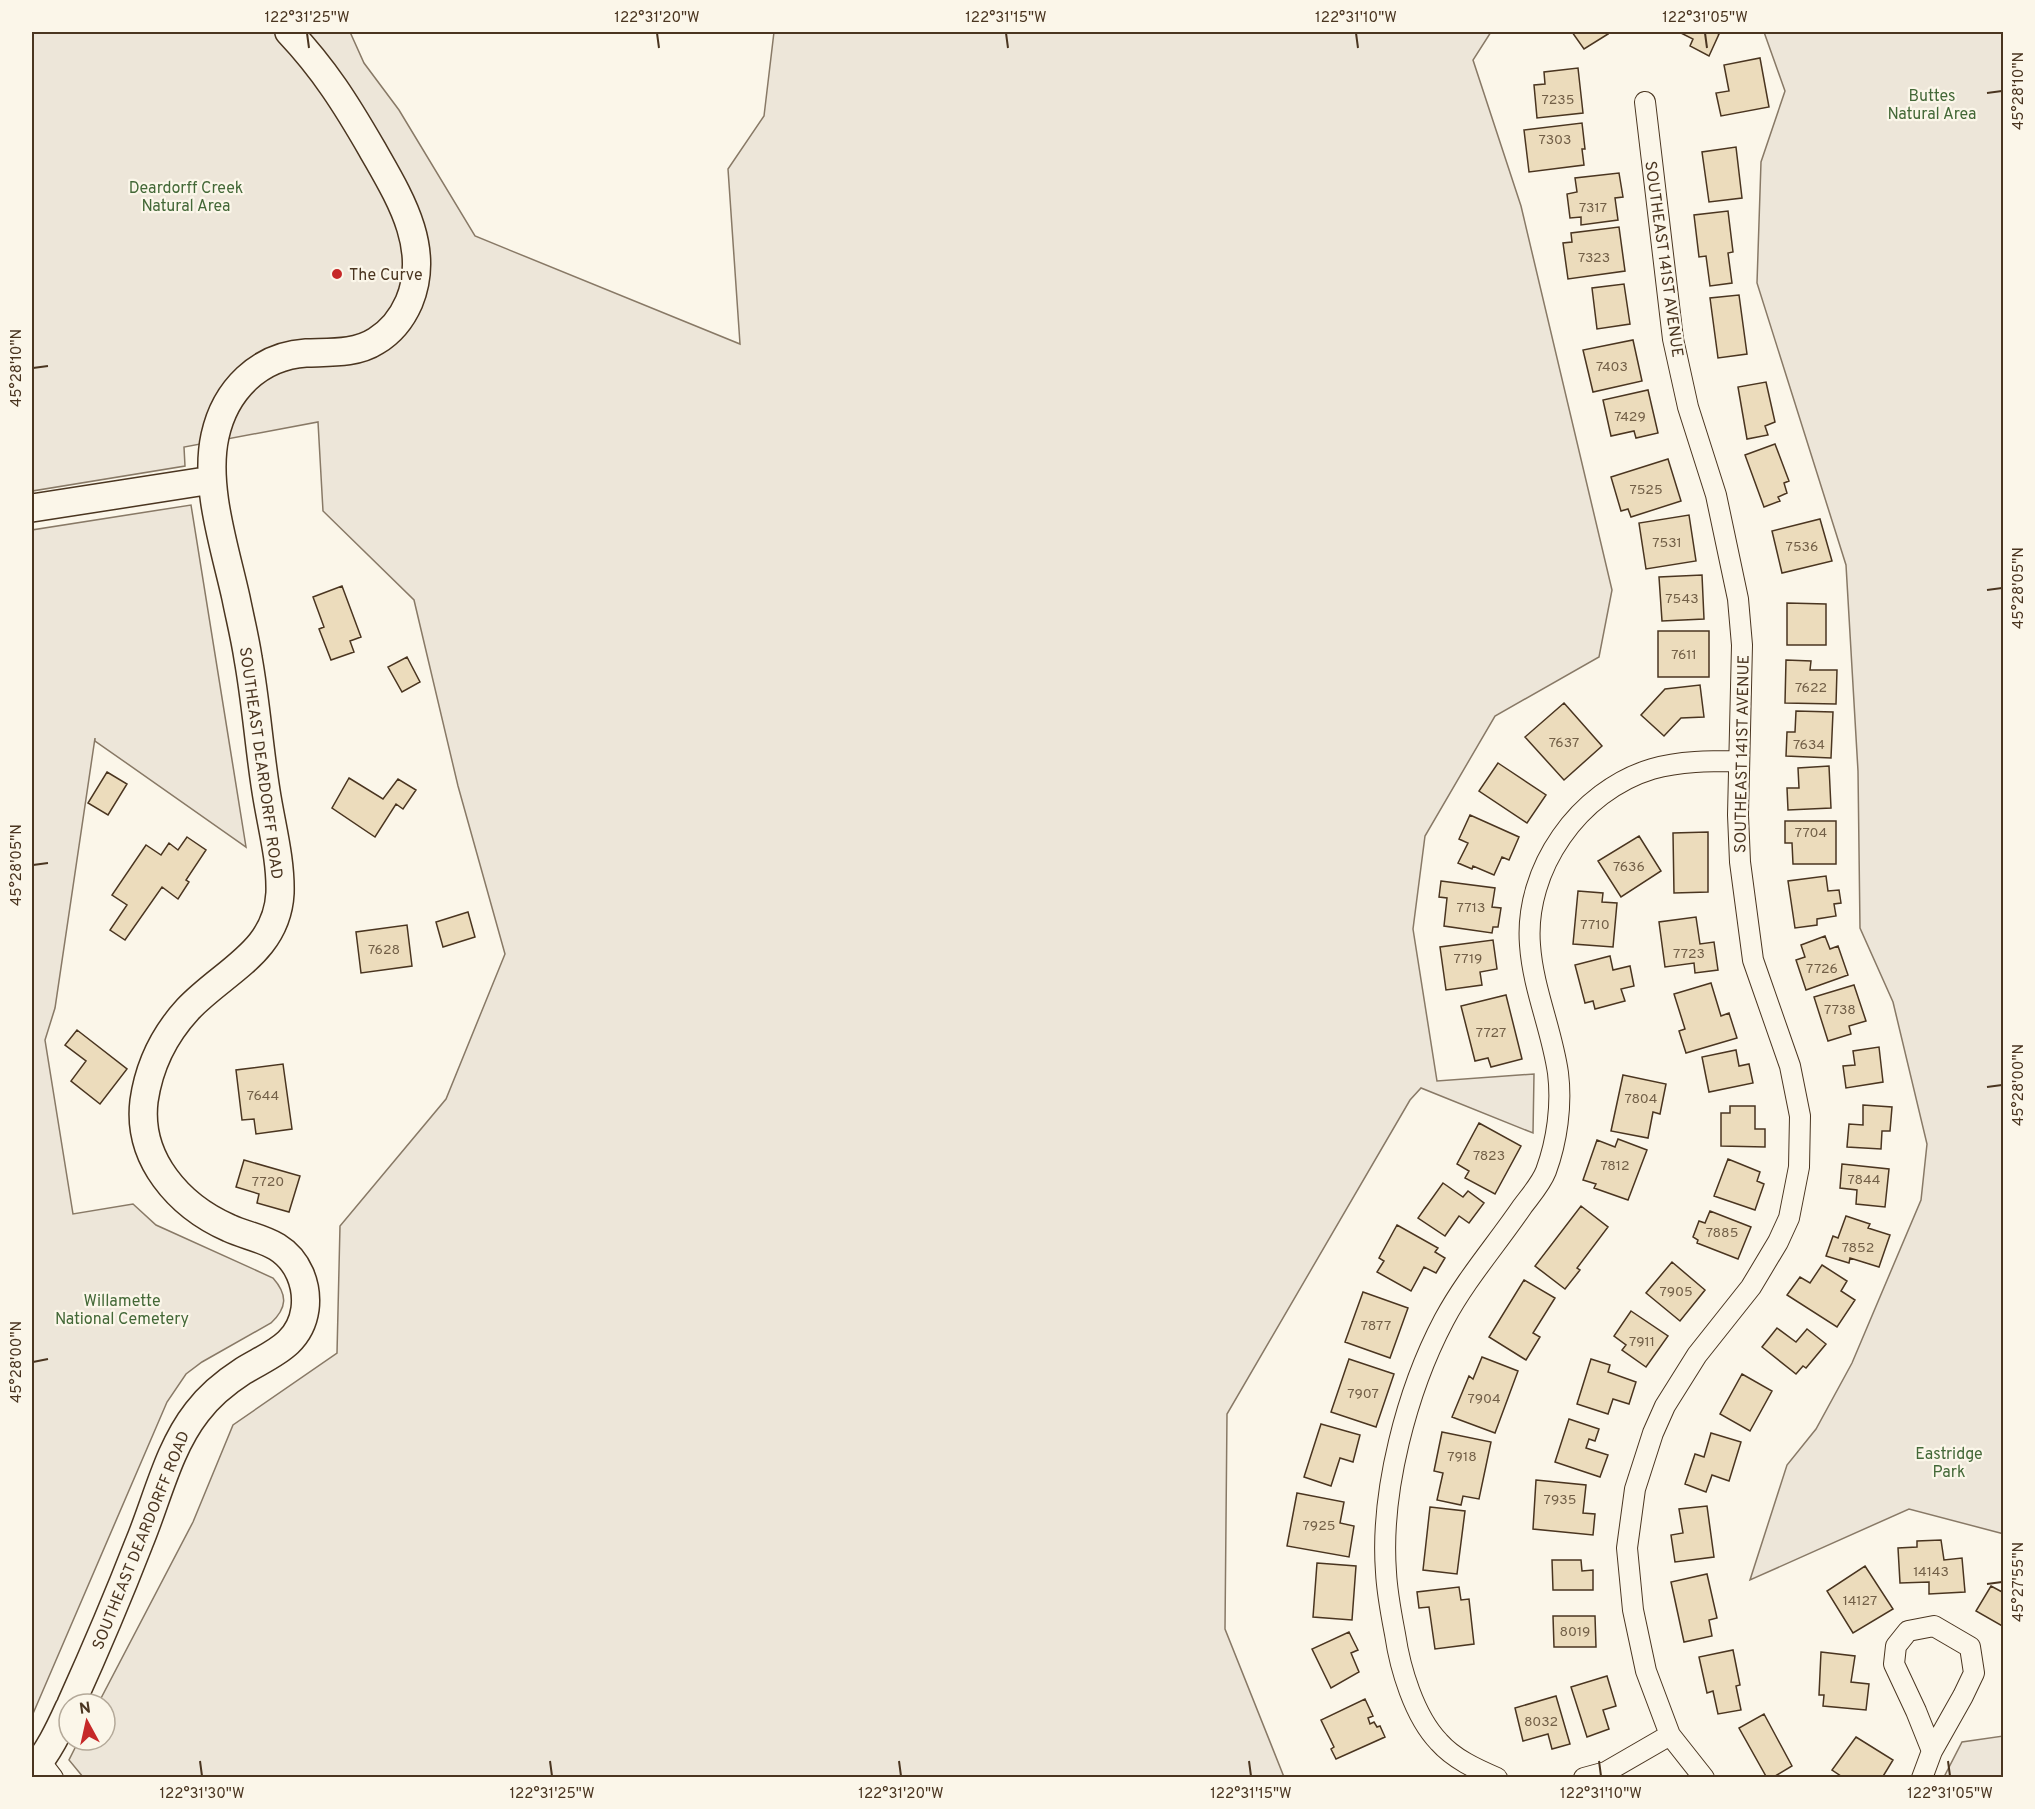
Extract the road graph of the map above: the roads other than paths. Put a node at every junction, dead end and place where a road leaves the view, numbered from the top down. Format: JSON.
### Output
{"nodes":[{"id":1,"x":289,"y":32,"type":"edge"},
{"id":2,"x":1645,"y":102,"type":"dead end"},
{"id":3,"x":212,"y":480,"type":"junction"},
{"id":4,"x":32,"y":508,"type":"edge"},
{"id":5,"x":1738,"y":761,"type":"junction"},
{"id":6,"x":76,"y":1692,"type":"edge"},
{"id":7,"x":57,"y":1734,"type":"edge"},
{"id":8,"x":1670,"y":1735,"type":"junction"},
{"id":9,"x":1932,"y":1751,"type":"junction"},
{"id":10,"x":42,"y":1770,"type":"edge"},
{"id":11,"x":1497,"y":1778,"type":"edge"},
{"id":12,"x":1584,"y":1778,"type":"edge"},
{"id":13,"x":1704,"y":1778,"type":"edge"},
{"id":14,"x":1922,"y":1778,"type":"edge"}],
"edges":[{"from":1,"to":3,"type":"street","name":"SOUTHEAST DEARDORFF ROAD"},
{"from":2,"to":5,"type":"street","name":"SOUTHEAST 141ST AVENUE"},
{"from":3,"to":4,"type":"street"},
{"from":3,"to":6,"type":"street","name":"SOUTHEAST DEARDORFF ROAD"},
{"from":5,"to":8,"type":"street","name":"SOUTHEAST 141ST AVENUE"},
{"from":5,"to":11,"type":"street"},
{"from":7,"to":10,"type":"street","name":"SOUTHEAST DEARDORFF ROAD"},
{"from":8,"to":12,"type":"street"},
{"from":8,"to":13,"type":"street","name":"SOUTHEAST 141ST AVENUE"},
{"from":9,"to":9,"type":"street"},
{"from":9,"to":14,"type":"street"}]}
